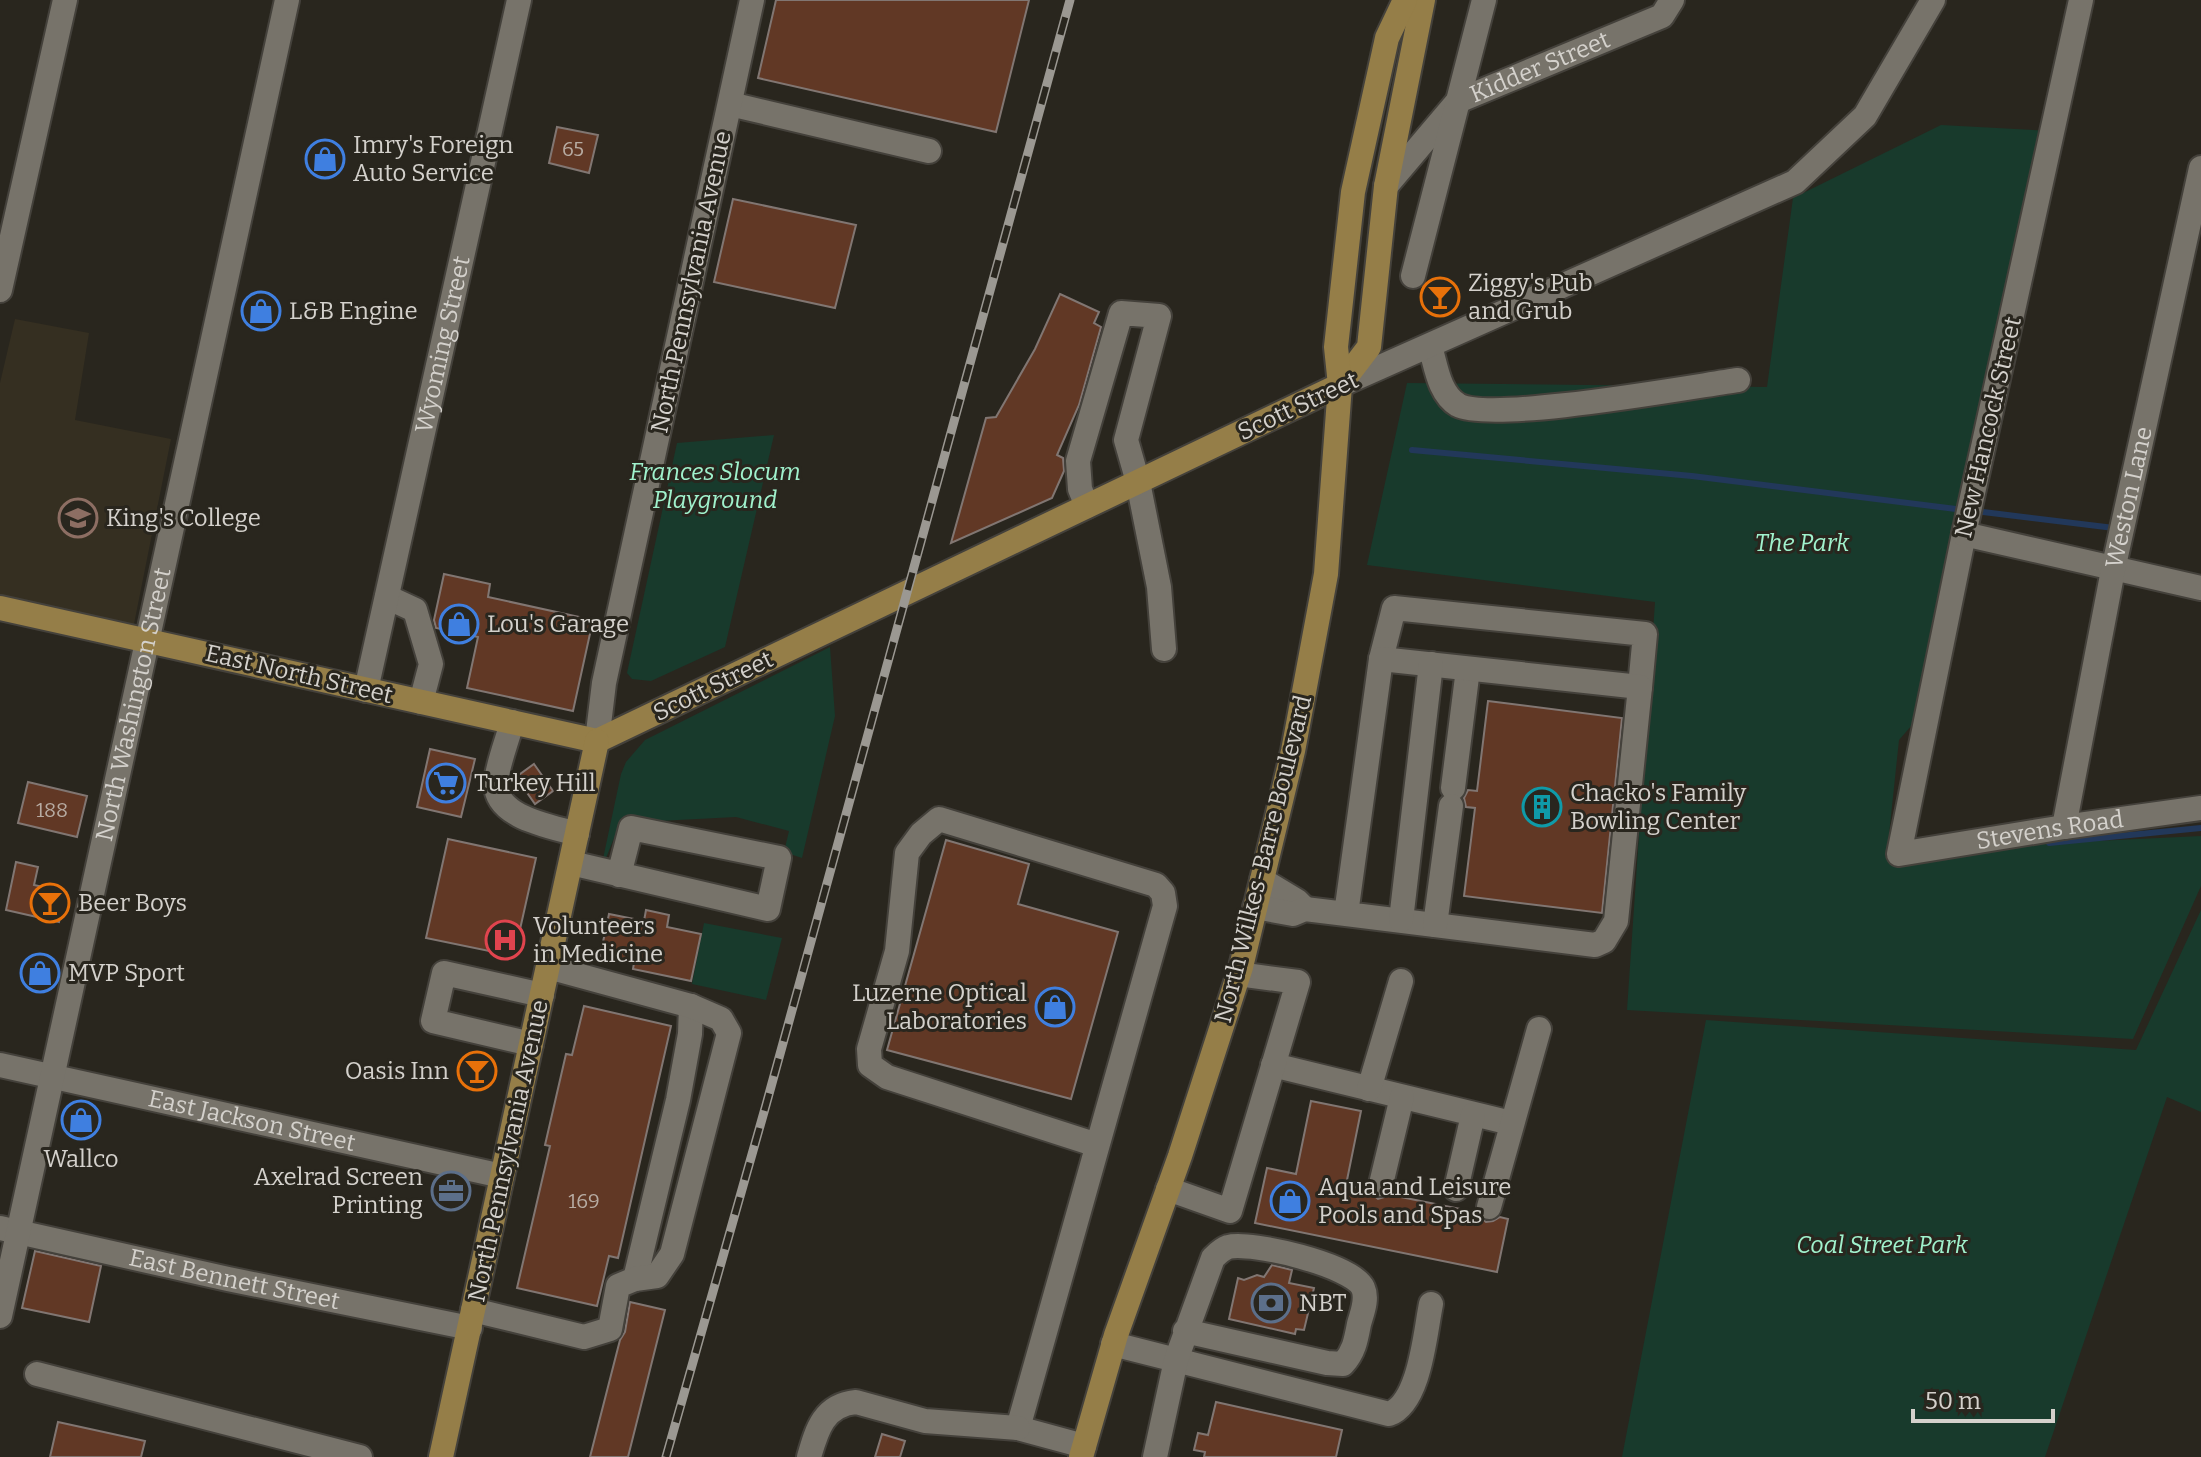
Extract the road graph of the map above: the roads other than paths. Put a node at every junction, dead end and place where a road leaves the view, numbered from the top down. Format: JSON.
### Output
{"nodes":[{"id":1,"x":65,"y":0,"type":"edge"},
{"id":2,"x":287,"y":0,"type":"edge"},
{"id":3,"x":519,"y":0,"type":"edge"},
{"id":4,"x":752,"y":0,"type":"edge"},
{"id":5,"x":1405,"y":0,"type":"edge"},
{"id":6,"x":1423,"y":0,"type":"edge"},
{"id":7,"x":1484,"y":0,"type":"edge"},
{"id":8,"x":1672,"y":0,"type":"edge"},
{"id":9,"x":1933,"y":0,"type":"edge"},
{"id":10,"x":2081,"y":0,"type":"edge"},
{"id":11,"x":1458,"y":101,"type":"junction"},
{"id":12,"x":730,"y":104,"type":"junction"},
{"id":13,"x":929,"y":151,"type":"dead end"},
{"id":14,"x":2201,"y":168,"type":"edge"},
{"id":15,"x":1386,"y":186,"type":"junction"},
{"id":16,"x":1413,"y":276,"type":"dead end"},
{"id":17,"x":0,"y":290,"type":"edge"},
{"id":18,"x":1430,"y":346,"type":"junction"},
{"id":19,"x":1738,"y":380,"type":"dead end"},
{"id":20,"x":1340,"y":385,"type":"junction"},
{"id":21,"x":1138,"y":482,"type":"junction"},
{"id":22,"x":1087,"y":506,"type":"junction"},
{"id":23,"x":1964,"y":534,"type":"junction"},
{"id":24,"x":2113,"y":570,"type":"junction"},
{"id":25,"x":2201,"y":588,"type":"edge"},
{"id":26,"x":387,"y":597,"type":"junction"},
{"id":27,"x":0,"y":608,"type":"edge"},
{"id":28,"x":147,"y":639,"type":"junction"},
{"id":29,"x":1164,"y":649,"type":"dead end"},
{"id":30,"x":1381,"y":659,"type":"junction"},
{"id":31,"x":1431,"y":664,"type":"junction"},
{"id":32,"x":1468,"y":669,"type":"junction"},
{"id":33,"x":1640,"y":687,"type":"junction"},
{"id":34,"x":366,"y":690,"type":"junction"},
{"id":35,"x":421,"y":702,"type":"junction"},
{"id":36,"x":512,"y":722,"type":"junction"},
{"id":37,"x":597,"y":741,"type":"junction"},
{"id":38,"x":2201,"y":808,"type":"edge"},
{"id":39,"x":2064,"y":827,"type":"junction"},
{"id":40,"x":577,"y":834,"type":"junction"},
{"id":41,"x":1899,"y":854,"type":"joint"},
{"id":42,"x":571,"y":863,"type":"junction"},
{"id":43,"x":619,"y":875,"type":"junction"},
{"id":44,"x":1262,"y":880,"type":"junction"},
{"id":45,"x":1255,"y":907,"type":"junction"},
{"id":46,"x":1305,"y":909,"type":"junction"},
{"id":47,"x":1346,"y":914,"type":"junction"},
{"id":48,"x":1401,"y":920,"type":"junction"},
{"id":49,"x":1435,"y":925,"type":"junction"},
{"id":50,"x":548,"y":967,"type":"junction"},
{"id":51,"x":1238,"y":974,"type":"junction"},
{"id":52,"x":1401,"y":981,"type":"dead end"},
{"id":53,"x":542,"y":995,"type":"junction"},
{"id":54,"x":691,"y":1006,"type":"junction"},
{"id":55,"x":1539,"y":1029,"type":"dead end"},
{"id":56,"x":531,"y":1044,"type":"junction"},
{"id":57,"x":0,"y":1065,"type":"edge"},
{"id":58,"x":1273,"y":1065,"type":"junction"},
{"id":59,"x":51,"y":1076,"type":"junction"},
{"id":60,"x":1369,"y":1089,"type":"junction"},
{"id":61,"x":1402,"y":1097,"type":"junction"},
{"id":62,"x":1473,"y":1115,"type":"junction"},
{"id":63,"x":1511,"y":1123,"type":"junction"},
{"id":64,"x":1097,"y":1145,"type":"junction"},
{"id":65,"x":502,"y":1176,"type":"junction"},
{"id":66,"x":1381,"y":1184,"type":"dead end"},
{"id":67,"x":1168,"y":1189,"type":"junction"},
{"id":68,"x":1456,"y":1189,"type":"dead end"},
{"id":69,"x":1489,"y":1207,"type":"dead end"},
{"id":70,"x":9,"y":1230,"type":"edge"},
{"id":71,"x":635,"y":1279,"type":"junction"},
{"id":72,"x":1431,"y":1304,"type":"dead end"},
{"id":73,"x":0,"y":1316,"type":"edge"},
{"id":74,"x":472,"y":1319,"type":"junction"},
{"id":75,"x":1185,"y":1331,"type":"junction"},
{"id":76,"x":1113,"y":1344,"type":"junction"},
{"id":77,"x":1176,"y":1360,"type":"junction"},
{"id":78,"x":37,"y":1374,"type":"dead end"},
{"id":79,"x":1018,"y":1428,"type":"junction"},
{"id":80,"x":1083,"y":1452,"type":"edge"},
{"id":81,"x":360,"y":1457,"type":"edge"},
{"id":82,"x":441,"y":1457,"type":"edge"},
{"id":83,"x":809,"y":1457,"type":"edge"},
{"id":84,"x":1155,"y":1457,"type":"edge"}],
"edges":[{"from":1,"to":17,"type":"street"},
{"from":2,"to":28,"type":"street","name":"North Washington Street"},
{"from":3,"to":26,"type":"street","name":"Wyoming Street"},
{"from":4,"to":12,"type":"street","name":"North Pennsylvania Avenue"},
{"from":5,"to":20,"type":"main road","name":"North Wilkes-Barre Boulevard"},
{"from":6,"to":15,"type":"main road"},
{"from":7,"to":11,"type":"street"},
{"from":8,"to":11,"type":"street","name":"Kidder Street"},
{"from":9,"to":18,"type":"street","name":"Scott Street"},
{"from":10,"to":23,"type":"street","name":"New Hancock Street"},
{"from":11,"to":15,"type":"street","name":"Kidder Street"},
{"from":11,"to":16,"type":"street"},
{"from":12,"to":13,"type":"street"},
{"from":12,"to":37,"type":"street","name":"North Pennsylvania Avenue"},
{"from":14,"to":24,"type":"street","name":"Weston Lane"},
{"from":15,"to":20,"type":"main road"},
{"from":18,"to":19,"type":"street"},
{"from":18,"to":20,"type":"street","name":"Scott Street"},
{"from":20,"to":21,"type":"main road","name":"Scott Street"},
{"from":20,"to":44,"type":"main road","name":"North Wilkes-Barre Boulevard"},
{"from":21,"to":22,"type":"main road","name":"Scott Street"},
{"from":21,"to":22,"type":"street"},
{"from":21,"to":29,"type":"street"},
{"from":22,"to":37,"type":"main road","name":"Scott Street"},
{"from":23,"to":24,"type":"street"},
{"from":23,"to":41,"type":"street","name":"New Hancock Street"},
{"from":24,"to":25,"type":"street"},
{"from":24,"to":39,"type":"street","name":"Weston Lane"},
{"from":26,"to":34,"type":"street","name":"Wyoming Street"},
{"from":26,"to":35,"type":"street"},
{"from":27,"to":28,"type":"main road","name":"East North Street"},
{"from":28,"to":34,"type":"main road","name":"East North Street"},
{"from":28,"to":59,"type":"street","name":"North Washington Street"},
{"from":30,"to":31,"type":"street"},
{"from":30,"to":33,"type":"street"},
{"from":30,"to":47,"type":"street"},
{"from":31,"to":32,"type":"street"},
{"from":31,"to":48,"type":"street"},
{"from":32,"to":33,"type":"street"},
{"from":32,"to":49,"type":"street"},
{"from":33,"to":49,"type":"street"},
{"from":34,"to":35,"type":"main road","name":"East North Street"},
{"from":35,"to":36,"type":"main road","name":"East North Street"},
{"from":36,"to":37,"type":"main road","name":"East North Street"},
{"from":36,"to":40,"type":"street"},
{"from":37,"to":40,"type":"main road","name":"North Pennsylvania Avenue"},
{"from":38,"to":39,"type":"street","name":"Stevens Road"},
{"from":39,"to":41,"type":"street","name":"Stevens Road"},
{"from":40,"to":42,"type":"main road","name":"North Pennsylvania Avenue"},
{"from":42,"to":43,"type":"street"},
{"from":42,"to":50,"type":"main road","name":"North Pennsylvania Avenue"},
{"from":43,"to":43,"type":"street"},
{"from":44,"to":45,"type":"main road","name":"North Wilkes-Barre Boulevard"},
{"from":44,"to":46,"type":"street"},
{"from":45,"to":46,"type":"street"},
{"from":45,"to":51,"type":"main road","name":"North Wilkes-Barre Boulevard"},
{"from":46,"to":47,"type":"street"},
{"from":47,"to":48,"type":"street"},
{"from":48,"to":49,"type":"street"},
{"from":50,"to":53,"type":"main road","name":"North Pennsylvania Avenue"},
{"from":50,"to":54,"type":"street"},
{"from":51,"to":58,"type":"street"},
{"from":51,"to":67,"type":"main road","name":"North Wilkes-Barre Boulevard"},
{"from":52,"to":60,"type":"street"},
{"from":53,"to":56,"type":"main road","name":"North Pennsylvania Avenue"},
{"from":53,"to":56,"type":"street"},
{"from":54,"to":71,"type":"street"},
{"from":54,"to":71,"type":"street"},
{"from":55,"to":63,"type":"street"},
{"from":56,"to":65,"type":"main road","name":"North Pennsylvania Avenue"},
{"from":57,"to":59,"type":"street","name":"East Jackson Street"},
{"from":58,"to":60,"type":"street"},
{"from":58,"to":67,"type":"street"},
{"from":59,"to":65,"type":"street","name":"East Jackson Street"},
{"from":59,"to":70,"type":"street","name":"North Washington Street"},
{"from":60,"to":61,"type":"street"},
{"from":61,"to":62,"type":"street"},
{"from":61,"to":66,"type":"street"},
{"from":62,"to":63,"type":"street"},
{"from":62,"to":68,"type":"street"},
{"from":63,"to":69,"type":"street"},
{"from":64,"to":64,"type":"street"},
{"from":64,"to":79,"type":"street"},
{"from":65,"to":74,"type":"main road","name":"North Pennsylvania Avenue"},
{"from":67,"to":76,"type":"main road","name":"North Wilkes-Barre Boulevard"},
{"from":70,"to":73,"type":"street","name":"North Washington Street"},
{"from":70,"to":74,"type":"street","name":"East Bennett Street"},
{"from":71,"to":74,"type":"street","name":"East Bennett Street"},
{"from":72,"to":77,"type":"street"},
{"from":74,"to":82,"type":"main road","name":"North Pennsylvania Avenue"},
{"from":75,"to":75,"type":"street"},
{"from":75,"to":77,"type":"street"},
{"from":76,"to":77,"type":"street"},
{"from":76,"to":80,"type":"main road","name":"North Wilkes-Barre Boulevard"},
{"from":77,"to":84,"type":"street"},
{"from":78,"to":81,"type":"street"},
{"from":79,"to":80,"type":"street"},
{"from":79,"to":83,"type":"street"}]}
